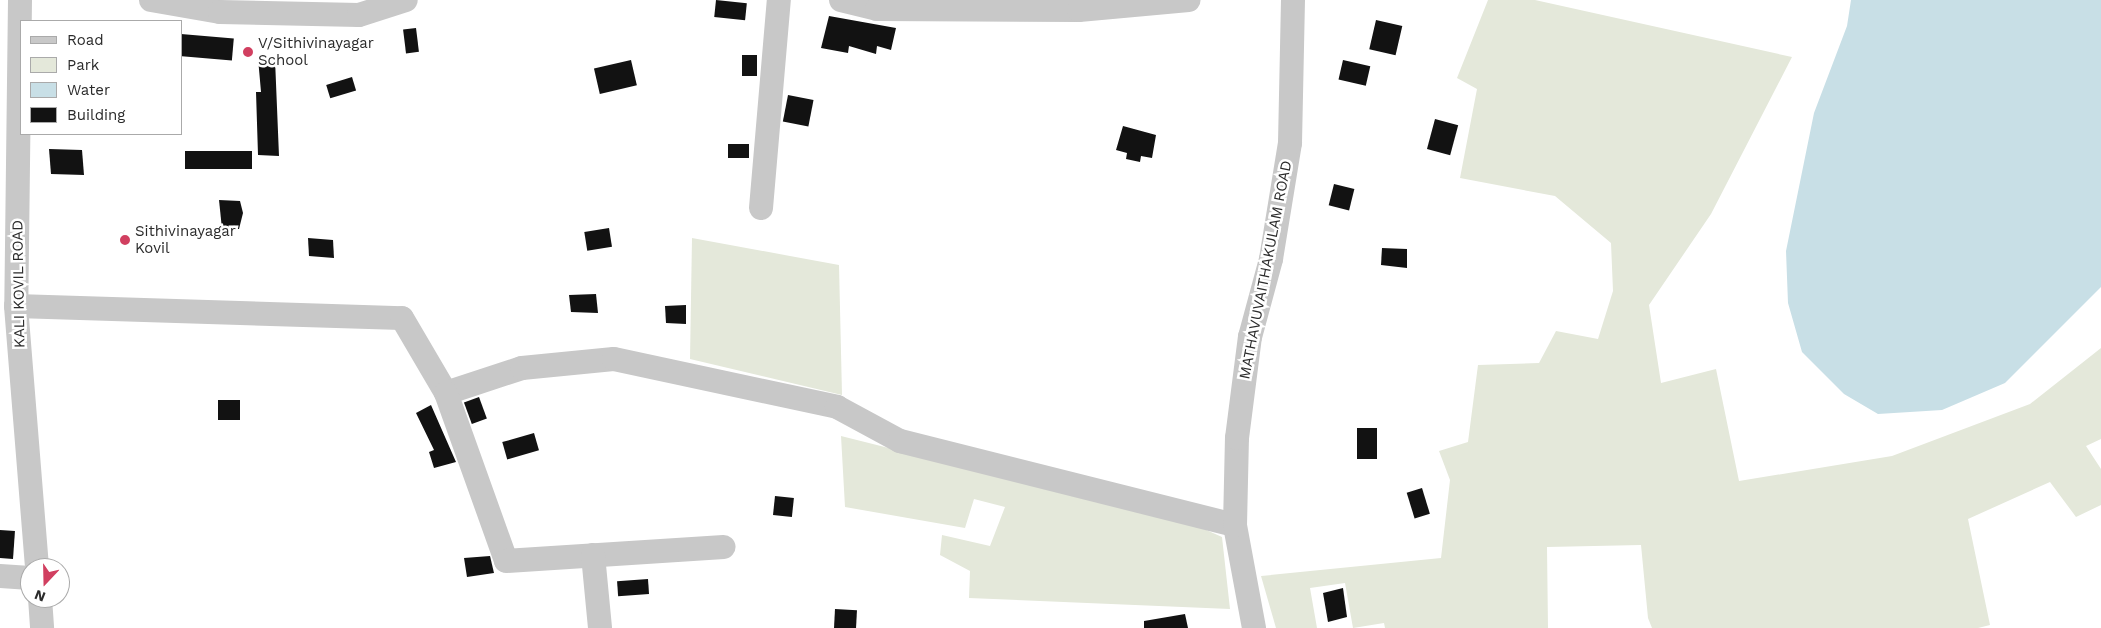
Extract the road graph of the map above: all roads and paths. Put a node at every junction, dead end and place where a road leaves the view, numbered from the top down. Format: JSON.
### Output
{"nodes":[{"id":1,"x":20,"y":0,"type":"edge"},
{"id":2,"x":151,"y":0,"type":"edge"},
{"id":3,"x":406,"y":0,"type":"edge"},
{"id":4,"x":779,"y":0,"type":"edge"},
{"id":5,"x":841,"y":0,"type":"edge"},
{"id":6,"x":1188,"y":0,"type":"edge"},
{"id":7,"x":1293,"y":0,"type":"edge"},
{"id":8,"x":761,"y":208,"type":"dead end"},
{"id":9,"x":8,"y":235,"type":"edge"},
{"id":10,"x":16,"y":306,"type":"junction"},
{"id":11,"x":446,"y":393,"type":"junction"},
{"id":12,"x":1235,"y":526,"type":"junction"},
{"id":13,"x":724,"y":547,"type":"dead end"},
{"id":14,"x":593,"y":555,"type":"junction"},
{"id":15,"x":36,"y":558,"type":"edge"},
{"id":16,"x":0,"y":576,"type":"edge"},
{"id":17,"x":20,"y":577,"type":"edge"},
{"id":18,"x":41,"y":608,"type":"edge"},
{"id":19,"x":42,"y":628,"type":"edge"},
{"id":20,"x":600,"y":628,"type":"edge"},
{"id":21,"x":1254,"y":628,"type":"edge"}],
"edges":[{"from":1,"to":9,"type":"street","name":"KALI KOVIL ROAD"},
{"from":2,"to":3,"type":"street"},
{"from":4,"to":8,"type":"street"},
{"from":5,"to":6,"type":"street"},
{"from":7,"to":12,"type":"street","name":"MATHAVUVAITHAKULAM ROAD"},
{"from":9,"to":10,"type":"street","name":"KALI KOVIL ROAD"},
{"from":10,"to":11,"type":"street"},
{"from":10,"to":15,"type":"street","name":"KALI KOVIL ROAD"},
{"from":11,"to":12,"type":"street"},
{"from":11,"to":14,"type":"street"},
{"from":12,"to":21,"type":"street","name":"MATHAVUVAITHAKULAM ROAD"},
{"from":13,"to":14,"type":"street"},
{"from":14,"to":20,"type":"street"},
{"from":16,"to":17,"type":"street"},
{"from":18,"to":19,"type":"street"}]}
